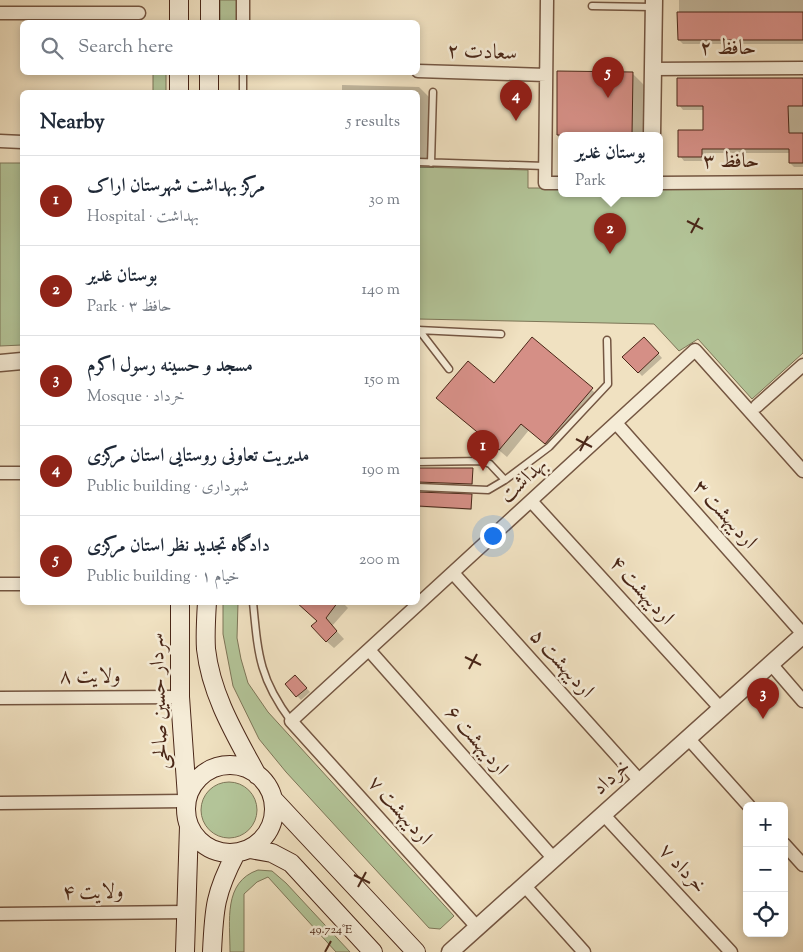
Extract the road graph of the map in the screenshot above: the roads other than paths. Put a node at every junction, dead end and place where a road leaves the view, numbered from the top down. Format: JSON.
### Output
{"nodes":[{"id":1,"x":178,"y":0,"type":"edge"},
{"id":2,"x":210,"y":0,"type":"edge"},
{"id":3,"x":243,"y":0,"type":"edge"},
{"id":4,"x":547,"y":0,"type":"edge"},
{"id":5,"x":654,"y":4,"type":"edge"},
{"id":6,"x":592,"y":6,"type":"dead end"},
{"id":7,"x":0,"y":13,"type":"edge"},
{"id":8,"x":140,"y":13,"type":"dead end"},
{"id":9,"x":178,"y":20,"type":"edge"},
{"id":10,"x":210,"y":20,"type":"edge"},
{"id":11,"x":243,"y":20,"type":"edge"},
{"id":12,"x":803,"y":68,"type":"edge"},
{"id":13,"x":652,"y":69,"type":"junction"},
{"id":14,"x":420,"y":71,"type":"edge"},
{"id":15,"x":179,"y":75,"type":"edge"},
{"id":16,"x":209,"y":75,"type":"edge"},
{"id":17,"x":243,"y":75,"type":"edge"},
{"id":18,"x":546,"y":75,"type":"junction"},
{"id":19,"x":179,"y":90,"type":"edge"},
{"id":20,"x":209,"y":90,"type":"edge"},
{"id":21,"x":243,"y":90,"type":"edge"},
{"id":22,"x":433,"y":92,"type":"dead end"},
{"id":23,"x":652,"y":132,"type":"edge"},
{"id":24,"x":0,"y":142,"type":"edge"},
{"id":25,"x":20,"y":142,"type":"edge"},
{"id":26,"x":420,"y":162,"type":"edge"},
{"id":27,"x":430,"y":163,"type":"junction"},
{"id":28,"x":545,"y":166,"type":"junction"},
{"id":29,"x":663,"y":182,"type":"edge"},
{"id":30,"x":803,"y":182,"type":"edge"},
{"id":31,"x":558,"y":183,"type":"edge"},
{"id":32,"x":420,"y":330,"type":"edge"},
{"id":33,"x":420,"y":333,"type":"edge"},
{"id":34,"x":502,"y":334,"type":"dead end"},
{"id":35,"x":607,"y":340,"type":"dead end"},
{"id":36,"x":20,"y":361,"type":"edge"},
{"id":37,"x":0,"y":363,"type":"edge"},
{"id":38,"x":803,"y":365,"type":"edge"},
{"id":39,"x":449,"y":369,"type":"dead end"},
{"id":40,"x":757,"y":406,"type":"dead end"},
{"id":41,"x":616,"y":423,"type":"junction"},
{"id":42,"x":420,"y":462,"type":"edge"},
{"id":43,"x":803,"y":471,"type":"edge"},
{"id":44,"x":20,"y":473,"type":"edge"},
{"id":45,"x":0,"y":474,"type":"edge"},
{"id":46,"x":505,"y":480,"type":"junction"},
{"id":47,"x":420,"y":487,"type":"edge"},
{"id":48,"x":531,"y":501,"type":"junction"},
{"id":49,"x":453,"y":573,"type":"junction"},
{"id":50,"x":0,"y":584,"type":"edge"},
{"id":51,"x":20,"y":584,"type":"edge"},
{"id":52,"x":420,"y":603,"type":"edge"},
{"id":53,"x":180,"y":605,"type":"edge"},
{"id":54,"x":206,"y":605,"type":"edge"},
{"id":55,"x":253,"y":605,"type":"edge"},
{"id":56,"x":418,"y":605,"type":"edge"},
{"id":57,"x":803,"y":634,"type":"edge"},
{"id":58,"x":369,"y":650,"type":"junction"},
{"id":59,"x":770,"y":664,"type":"junction"},
{"id":60,"x":180,"y":697,"type":"junction"},
{"id":61,"x":0,"y":698,"type":"edge"},
{"id":62,"x":803,"y":701,"type":"edge"},
{"id":63,"x":721,"y":709,"type":"junction"},
{"id":64,"x":291,"y":721,"type":"junction"},
{"id":65,"x":688,"y":738,"type":"junction"},
{"id":66,"x":258,"y":775,"type":"junction"},
{"id":67,"x":640,"y":781,"type":"junction"},
{"id":68,"x":186,"y":799,"type":"junction"},
{"id":69,"x":273,"y":799,"type":"junction"},
{"id":70,"x":745,"y":802,"type":"edge"},
{"id":71,"x":0,"y":804,"type":"edge"},
{"id":72,"x":604,"y":814,"type":"junction"},
{"id":73,"x":188,"y":826,"type":"junction"},
{"id":74,"x":787,"y":847,"type":"edge"},
{"id":75,"x":243,"y":851,"type":"junction"},
{"id":76,"x":554,"y":859,"type":"junction"},
{"id":77,"x":803,"y":865,"type":"edge"},
{"id":78,"x":524,"y":885,"type":"junction"},
{"id":79,"x":187,"y":912,"type":"junction"},
{"id":80,"x":0,"y":914,"type":"edge"},
{"id":81,"x":478,"y":927,"type":"junction"},
{"id":82,"x":185,"y":952,"type":"edge"},
{"id":83,"x":212,"y":952,"type":"edge"},
{"id":84,"x":373,"y":952,"type":"edge"},
{"id":85,"x":416,"y":952,"type":"edge"},
{"id":86,"x":450,"y":952,"type":"edge"},
{"id":87,"x":584,"y":952,"type":"edge"},
{"id":88,"x":731,"y":952,"type":"edge"}],
"edges":[{"from":1,"to":9,"type":"main road"},
{"from":2,"to":10,"type":"main road"},
{"from":3,"to":11,"type":"street"},
{"from":4,"to":18,"type":"street"},
{"from":5,"to":6,"type":"lane"},
{"from":5,"to":13,"type":"street"},
{"from":7,"to":8,"type":"street"},
{"from":12,"to":13,"type":"street","name":"حافظ ۲"},
{"from":13,"to":23,"type":"street"},
{"from":14,"to":18,"type":"street","name":"سعادت ۲"},
{"from":15,"to":19,"type":"main road"},
{"from":16,"to":20,"type":"main road"},
{"from":17,"to":21,"type":"lane"},
{"from":18,"to":28,"type":"street"},
{"from":22,"to":27,"type":"lane"},
{"from":24,"to":25,"type":"street"},
{"from":26,"to":27,"type":"lane"},
{"from":27,"to":28,"type":"lane"},
{"from":28,"to":31,"type":"street"},
{"from":29,"to":30,"type":"street","name":"حافظ ۳"},
{"from":32,"to":34,"type":"lane"},
{"from":33,"to":39,"type":"lane"},
{"from":35,"to":46,"type":"lane"},
{"from":36,"to":37,"type":"street"},
{"from":38,"to":40,"type":"street"},
{"from":41,"to":43,"type":"street","name":"بهداشت"},
{"from":41,"to":48,"type":"street","name":"بهداشت"},
{"from":41,"to":57,"type":"street","name":"اردیبهشت ۳"},
{"from":42,"to":46,"type":"lane"},
{"from":44,"to":45,"type":"street"},
{"from":46,"to":47,"type":"lane"},
{"from":48,"to":49,"type":"street","name":"بهداشت"},
{"from":48,"to":63,"type":"street","name":"اردیبهشت ۴"},
{"from":49,"to":52,"type":"street","name":"بهداشت"},
{"from":49,"to":67,"type":"street","name":"اردیبهشت ۵"},
{"from":50,"to":51,"type":"street"},
{"from":53,"to":60,"type":"main road","name":"سردار حسین صالحی"},
{"from":54,"to":66,"type":"main road"},
{"from":55,"to":64,"type":"lane"},
{"from":56,"to":58,"type":"street","name":"بهداشت"},
{"from":57,"to":59,"type":"street","name":"خرداد"},
{"from":58,"to":64,"type":"street","name":"بهداشت"},
{"from":58,"to":76,"type":"street","name":"اردیبهشت ۶"},
{"from":59,"to":62,"type":"street"},
{"from":59,"to":63,"type":"street","name":"خرداد"},
{"from":60,"to":61,"type":"street","name":"ولایت ۸"},
{"from":60,"to":68,"type":"main road","name":"سردار حسین صالحی"},
{"from":63,"to":65,"type":"street","name":"خرداد"},
{"from":64,"to":81,"type":"street","name":"اردیبهشت ۷"},
{"from":65,"to":67,"type":"street","name":"خرداد"},
{"from":65,"to":70,"type":"street"},
{"from":66,"to":68,"type":"main road"},
{"from":66,"to":69,"type":"main road"},
{"from":67,"to":72,"type":"street","name":"خرداد"},
{"from":68,"to":71,"type":"street"},
{"from":68,"to":73,"type":"main road"},
{"from":69,"to":75,"type":"main road"},
{"from":69,"to":85,"type":"main road"},
{"from":72,"to":76,"type":"street","name":"خرداد"},
{"from":72,"to":88,"type":"street","name":"خرداد ۷"},
{"from":73,"to":75,"type":"main road"},
{"from":73,"to":79,"type":"main road"},
{"from":74,"to":77,"type":"street"},
{"from":75,"to":83,"type":"main road"},
{"from":75,"to":84,"type":"main road"},
{"from":76,"to":78,"type":"street","name":"خرداد"},
{"from":78,"to":81,"type":"street","name":"خرداد"},
{"from":78,"to":87,"type":"street"},
{"from":79,"to":80,"type":"street","name":"ولایت ۴"},
{"from":79,"to":82,"type":"main road"},
{"from":81,"to":86,"type":"street","name":"خرداد"}]}
